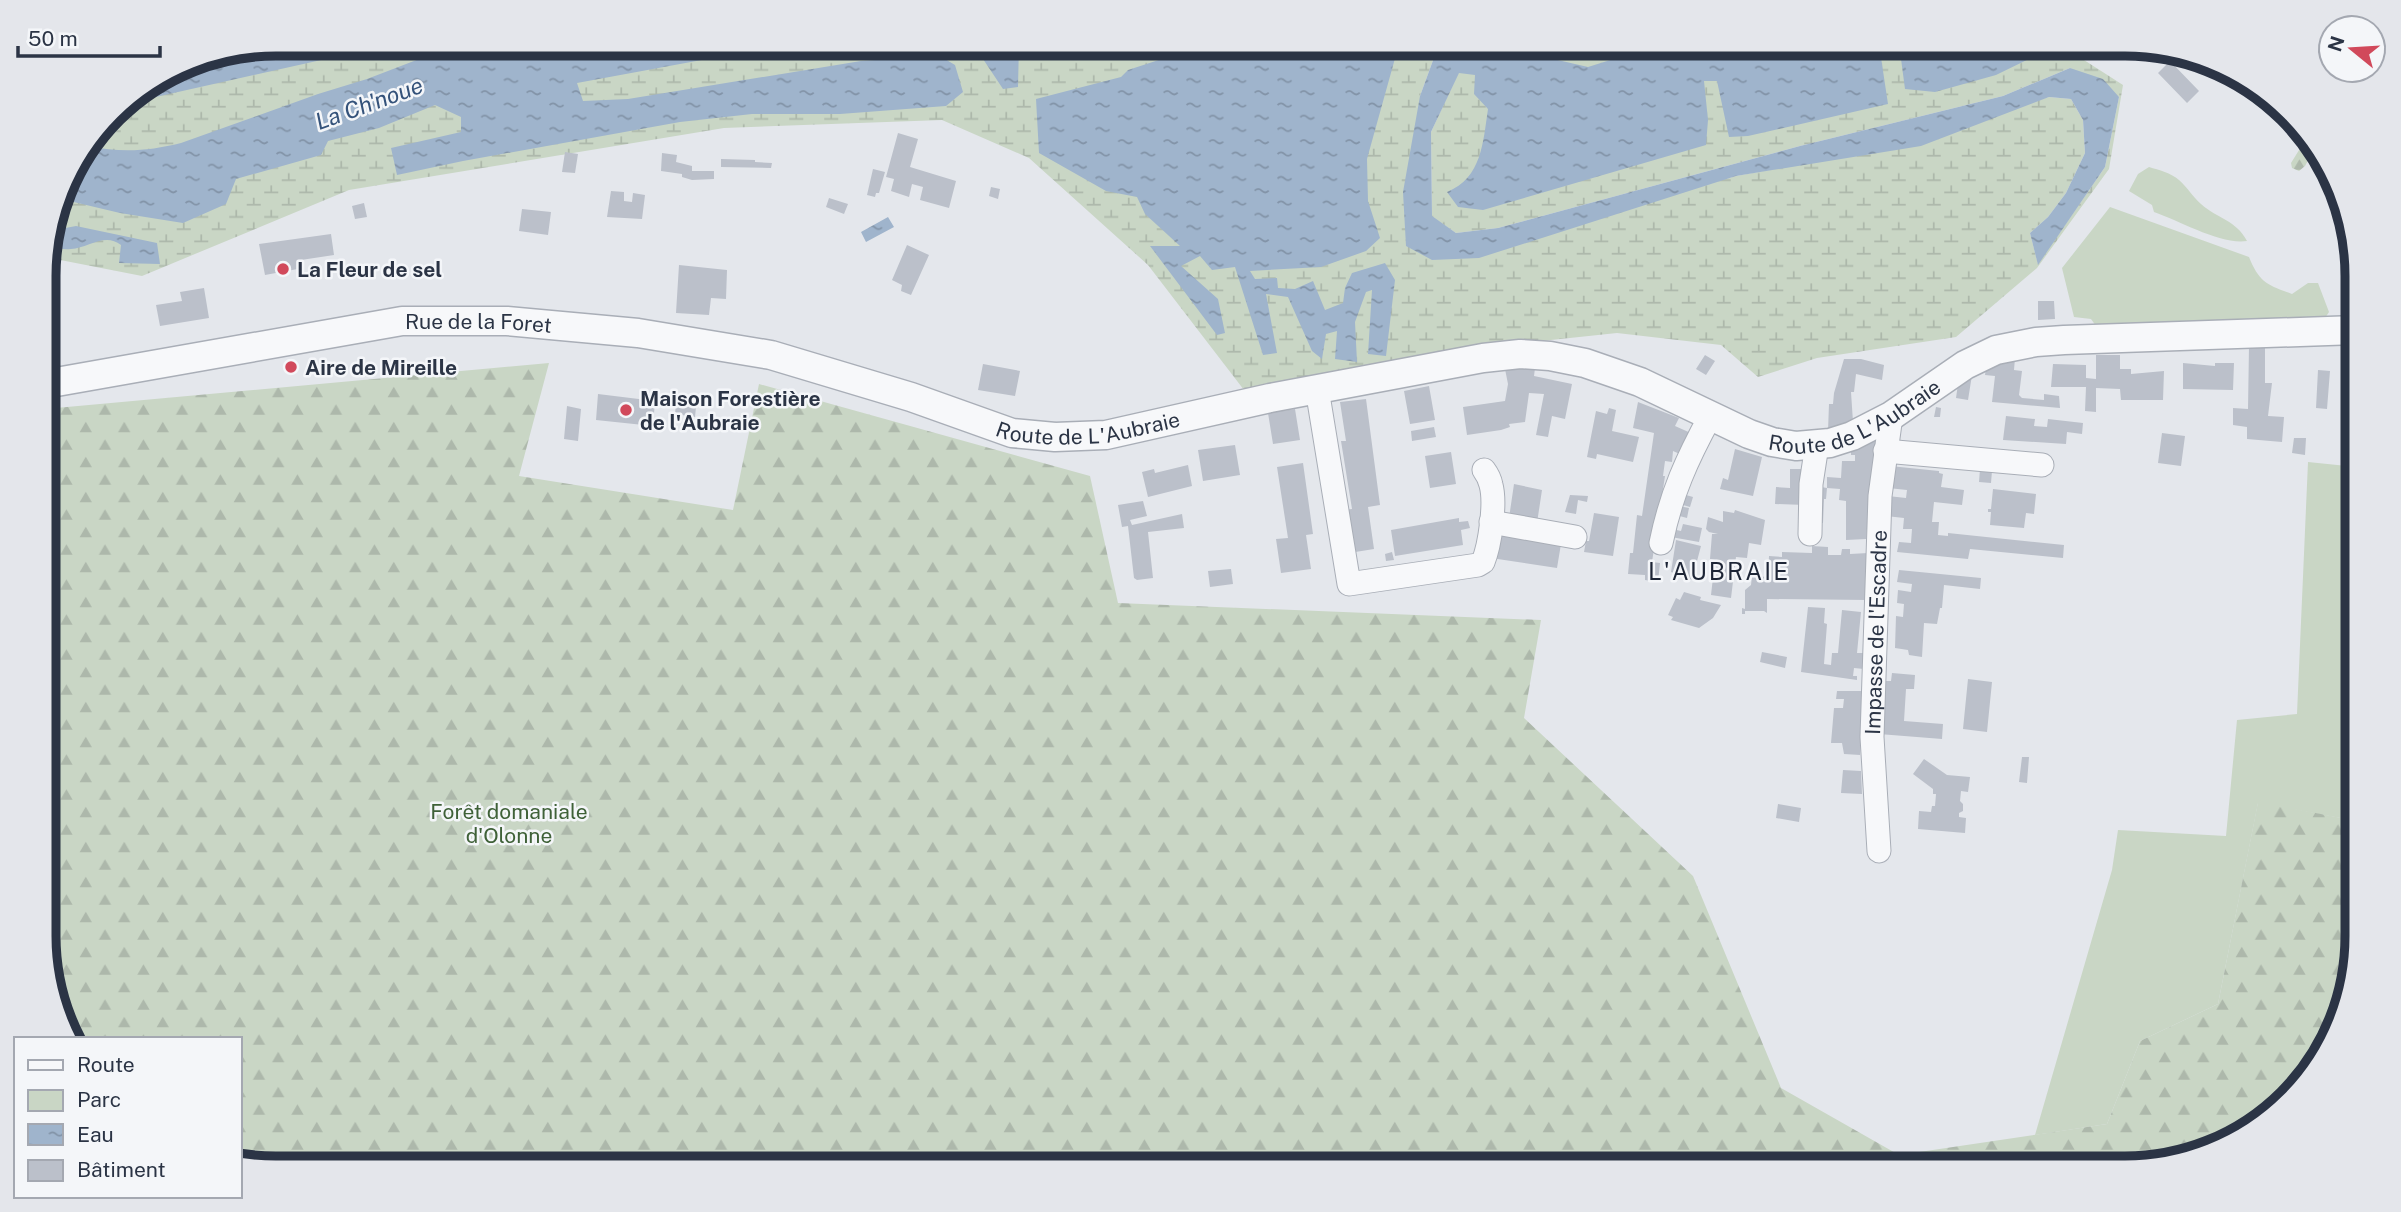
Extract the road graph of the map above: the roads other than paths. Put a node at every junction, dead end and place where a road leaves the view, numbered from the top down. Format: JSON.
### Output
{"nodes":[{"id":1,"x":2345,"y":330,"type":"edge"},
{"id":2,"x":56,"y":382,"type":"edge"},
{"id":3,"x":1317,"y":389,"type":"junction"},
{"id":4,"x":911,"y":397,"type":"joint"},
{"id":5,"x":1710,"y":415,"type":"junction"},
{"id":6,"x":1891,"y":416,"type":"junction"},
{"id":7,"x":1817,"y":445,"type":"junction"},
{"id":8,"x":1885,"y":451,"type":"junction"},
{"id":9,"x":2042,"y":465,"type":"dead end"},
{"id":10,"x":1484,"y":470,"type":"dead end"},
{"id":11,"x":1491,"y":522,"type":"junction"},
{"id":12,"x":1810,"y":534,"type":"dead end"},
{"id":13,"x":1575,"y":537,"type":"dead end"},
{"id":14,"x":1661,"y":543,"type":"dead end"},
{"id":15,"x":1880,"y":851,"type":"dead end"}],
"edges":[{"from":1,"to":6,"type":"street","name":"Route de L'Aubraie"},
{"from":2,"to":4,"type":"street","name":"Rue de la Foret"},
{"from":3,"to":4,"type":"street","name":"Route de L'Aubraie"},
{"from":3,"to":5,"type":"street","name":"Route de L'Aubraie"},
{"from":3,"to":11,"type":"street"},
{"from":5,"to":7,"type":"street","name":"Route de L'Aubraie"},
{"from":5,"to":14,"type":"street"},
{"from":6,"to":7,"type":"street","name":"Route de L'Aubraie"},
{"from":6,"to":8,"type":"street","name":"Impasse de l'Escadre"},
{"from":7,"to":12,"type":"street"},
{"from":8,"to":9,"type":"street"},
{"from":8,"to":15,"type":"street","name":"Impasse de l'Escadre"},
{"from":10,"to":11,"type":"street"},
{"from":11,"to":13,"type":"street"}]}
